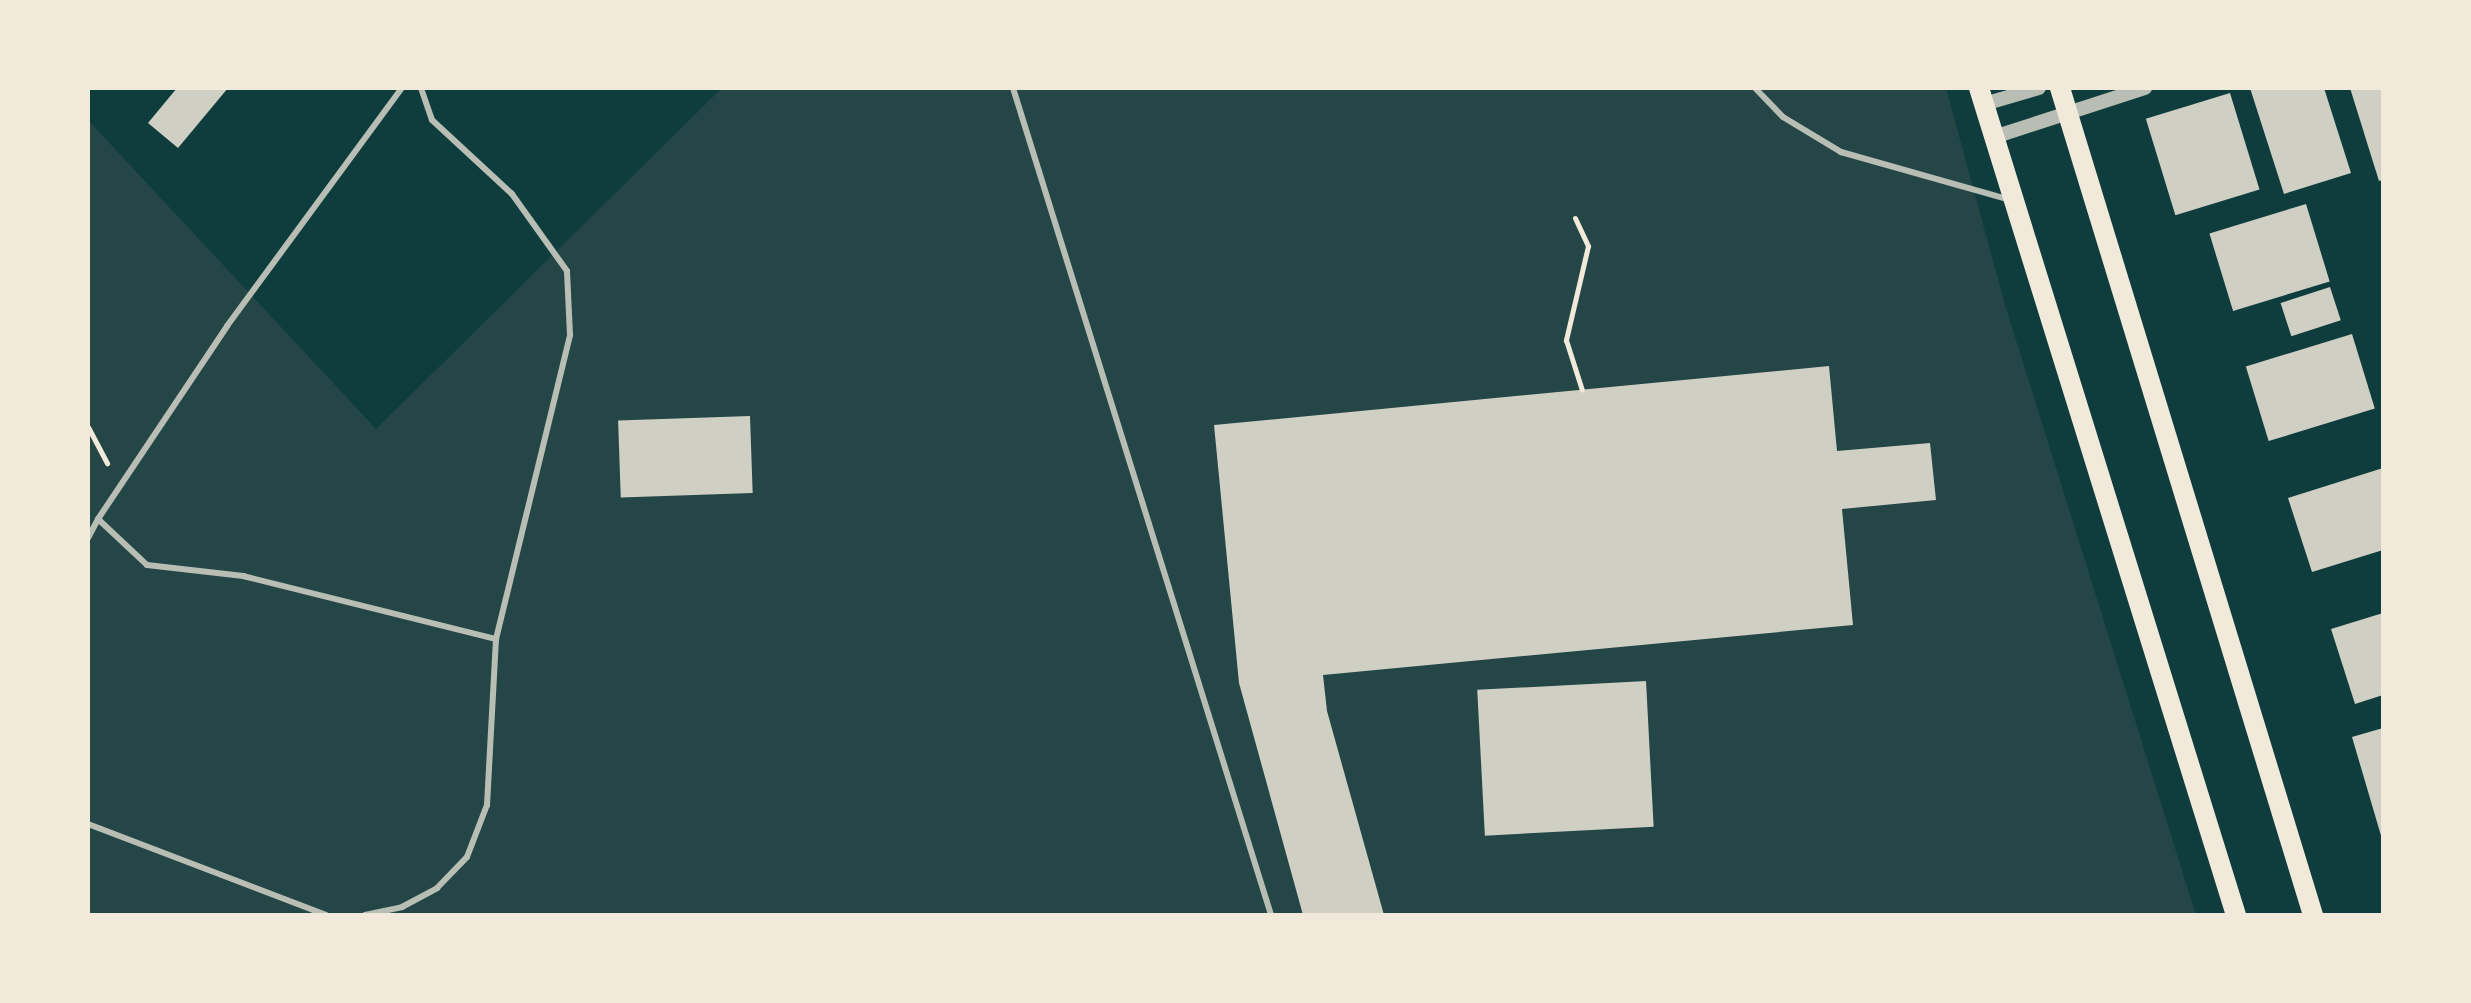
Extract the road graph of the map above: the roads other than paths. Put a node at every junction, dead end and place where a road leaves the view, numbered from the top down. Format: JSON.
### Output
{"nodes":[{"id":1,"x":402,"y":88,"type":"edge"},
{"id":2,"x":421,"y":88,"type":"edge"},
{"id":3,"x":1013,"y":88,"type":"edge"},
{"id":4,"x":1755,"y":88,"type":"edge"},
{"id":5,"x":2039,"y":88,"type":"edge"},
{"id":6,"x":2060,"y":88,"type":"edge"},
{"id":7,"x":2145,"y":88,"type":"edge"},
{"id":8,"x":1982,"y":96,"type":"edge"},
{"id":9,"x":2067,"y":113,"type":"junction"},
{"id":10,"x":1994,"y":137,"type":"junction"},
{"id":11,"x":2015,"y":201,"type":"junction"},
{"id":12,"x":98,"y":519,"type":"junction"},
{"id":13,"x":88,"y":538,"type":"edge"},
{"id":14,"x":496,"y":639,"type":"junction"},
{"id":15,"x":88,"y":824,"type":"edge"},
{"id":16,"x":326,"y":915,"type":"edge"},
{"id":17,"x":365,"y":915,"type":"edge"},
{"id":18,"x":1271,"y":915,"type":"edge"},
{"id":19,"x":2236,"y":915,"type":"edge"},
{"id":20,"x":2313,"y":915,"type":"edge"}],
"edges":[{"from":1,"to":12,"type":"lane"},
{"from":2,"to":14,"type":"lane"},
{"from":3,"to":18,"type":"lane"},
{"from":4,"to":11,"type":"lane"},
{"from":5,"to":8,"type":"street"},
{"from":6,"to":9,"type":"main road"},
{"from":7,"to":9,"type":"street"},
{"from":8,"to":10,"type":"main road"},
{"from":9,"to":10,"type":"street"},
{"from":9,"to":20,"type":"main road"},
{"from":10,"to":11,"type":"main road"},
{"from":11,"to":19,"type":"main road"},
{"from":12,"to":13,"type":"lane"},
{"from":12,"to":14,"type":"lane"},
{"from":14,"to":17,"type":"lane"},
{"from":15,"to":16,"type":"lane"}]}
